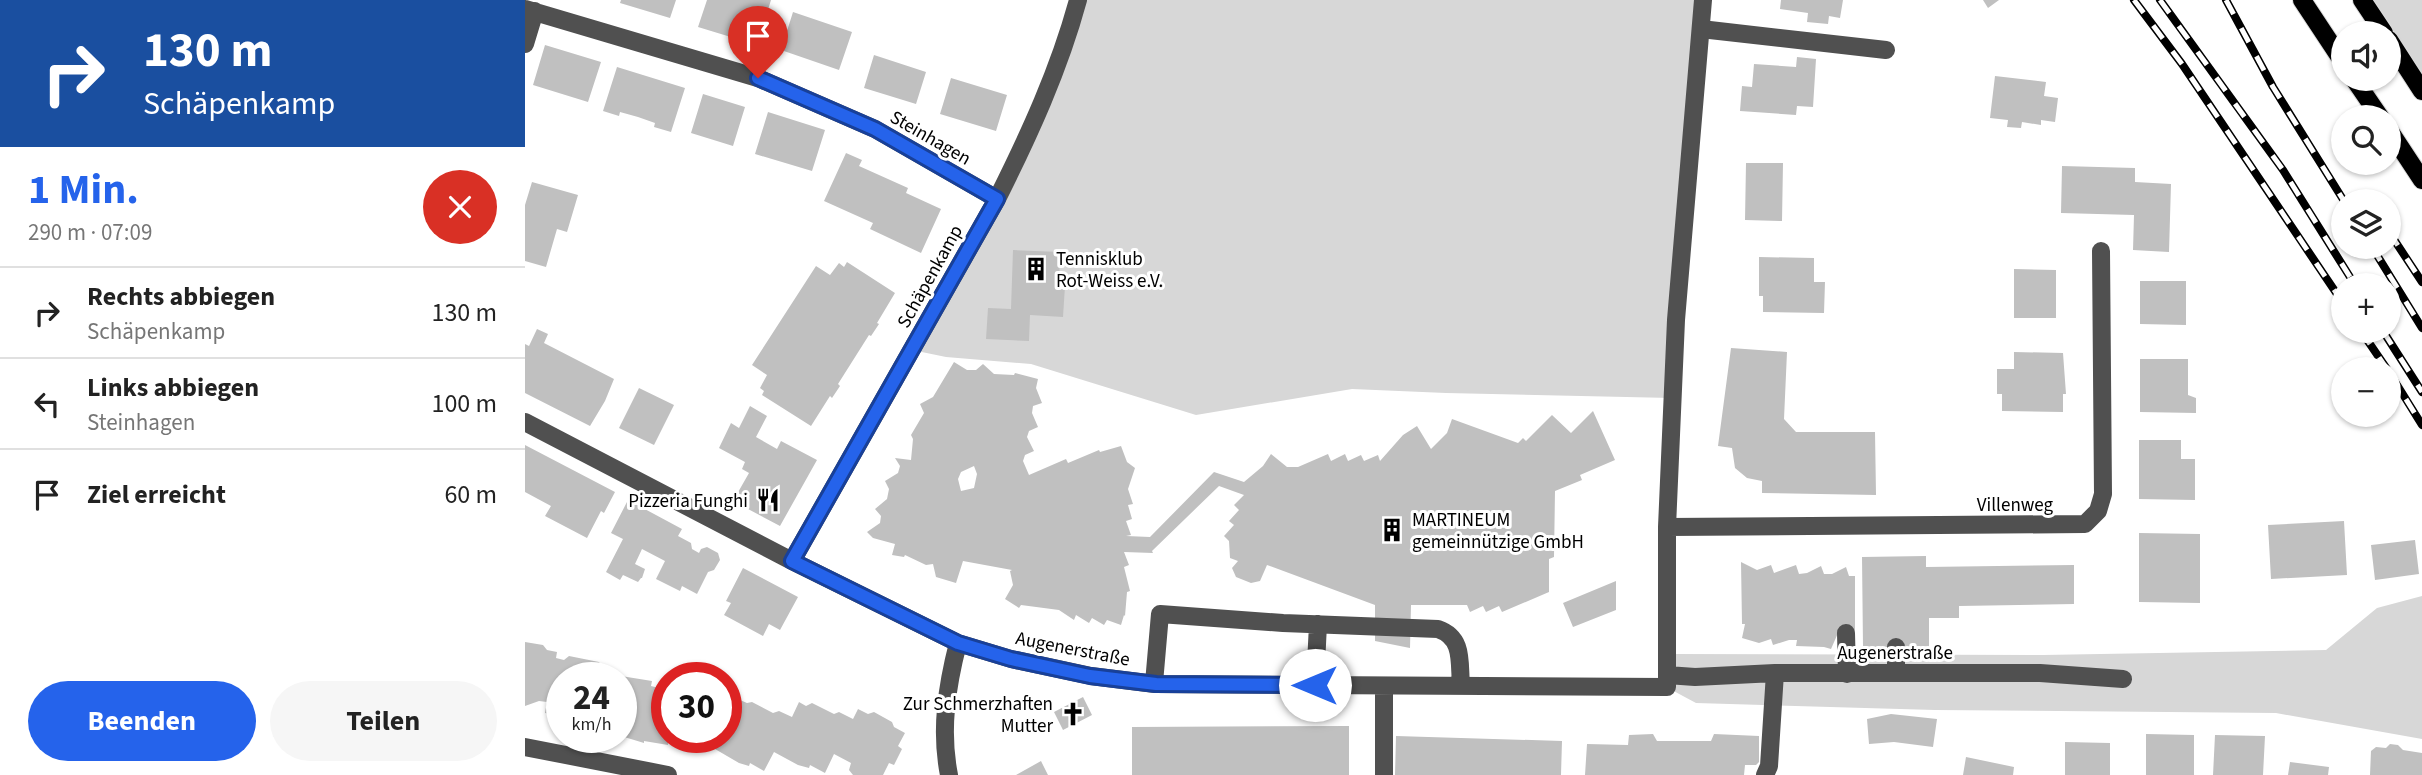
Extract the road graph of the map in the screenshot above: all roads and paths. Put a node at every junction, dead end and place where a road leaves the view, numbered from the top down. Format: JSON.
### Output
{"nodes":[{"id":1,"x":1078,"y":0,"type":"edge"},
{"id":2,"x":1703,"y":0,"type":"edge"},
{"id":3,"x":2302,"y":0,"type":"edge"},
{"id":4,"x":2362,"y":0,"type":"edge"},
{"id":5,"x":530,"y":10,"type":"edge"},
{"id":6,"x":2376,"y":21,"type":"edge"},
{"id":7,"x":1701,"y":29,"type":"junction"},
{"id":8,"x":525,"y":44,"type":"edge"},
{"id":9,"x":2331,"y":44,"type":"edge"},
{"id":10,"x":1886,"y":50,"type":"dead end"},
{"id":11,"x":2401,"y":59,"type":"edge"},
{"id":12,"x":2422,"y":91,"type":"edge"},
{"id":13,"x":2401,"y":148,"type":"edge"},
{"id":14,"x":2422,"y":180,"type":"edge"},
{"id":15,"x":997,"y":199,"type":"junction"},
{"id":16,"x":2101,"y":251,"type":"dead end"},
{"id":17,"x":525,"y":422,"type":"edge"},
{"id":18,"x":1667,"y":527,"type":"junction"},
{"id":19,"x":792,"y":561,"type":"junction"},
{"id":20,"x":1318,"y":624,"type":"junction"},
{"id":21,"x":1846,"y":633,"type":"dead end"},
{"id":22,"x":958,"y":643,"type":"junction"},
{"id":23,"x":1896,"y":647,"type":"dead end"},
{"id":24,"x":1775,"y":673,"type":"junction"},
{"id":25,"x":1896,"y":673,"type":"junction"},
{"id":26,"x":1847,"y":674,"type":"junction"},
{"id":27,"x":2123,"y":679,"type":"dead end"},
{"id":28,"x":1667,"y":681,"type":"junction"},
{"id":29,"x":1154,"y":683,"type":"junction"},
{"id":30,"x":1315,"y":685,"type":"junction"},
{"id":31,"x":1461,"y":686,"type":"junction"},
{"id":32,"x":1384,"y":687,"type":"junction"},
{"id":33,"x":525,"y":747,"type":"edge"},
{"id":34,"x":668,"y":775,"type":"edge"},
{"id":35,"x":949,"y":775,"type":"edge"},
{"id":36,"x":1384,"y":775,"type":"edge"},
{"id":37,"x":1765,"y":775,"type":"edge"}],
"edges":[{"from":1,"to":15,"type":"street","name":"Schäpenkamp"},
{"from":2,"to":7,"type":"street"},
{"from":3,"to":9,"type":"main road"},
{"from":4,"to":6,"type":"main road"},
{"from":5,"to":8,"type":"street"},
{"from":5,"to":15,"type":"street","name":"Steinhagen"},
{"from":7,"to":10,"type":"street"},
{"from":7,"to":18,"type":"street"},
{"from":11,"to":12,"type":"main road"},
{"from":13,"to":14,"type":"main road"},
{"from":15,"to":19,"type":"street","name":"Schäpenkamp"},
{"from":16,"to":18,"type":"street","name":"Villenweg"},
{"from":17,"to":19,"type":"street","name":"Augenerstraße"},
{"from":18,"to":28,"type":"street"},
{"from":19,"to":22,"type":"street","name":"Augenerstraße"},
{"from":20,"to":29,"type":"street"},
{"from":20,"to":30,"type":"street"},
{"from":20,"to":31,"type":"street"},
{"from":21,"to":26,"type":"street"},
{"from":22,"to":29,"type":"street","name":"Augenerstraße"},
{"from":22,"to":35,"type":"street"},
{"from":23,"to":25,"type":"street"},
{"from":24,"to":26,"type":"street","name":"Augenerstraße"},
{"from":24,"to":28,"type":"street","name":"Augenerstraße"},
{"from":24,"to":37,"type":"street"},
{"from":25,"to":26,"type":"street","name":"Augenerstraße"},
{"from":25,"to":27,"type":"street","name":"Augenerstraße"},
{"from":28,"to":31,"type":"street","name":"Augenerstraße"},
{"from":29,"to":30,"type":"street","name":"Augenerstraße"},
{"from":30,"to":32,"type":"street","name":"Augenerstraße"},
{"from":31,"to":32,"type":"street","name":"Augenerstraße"},
{"from":32,"to":36,"type":"street"},
{"from":33,"to":34,"type":"street"}]}
